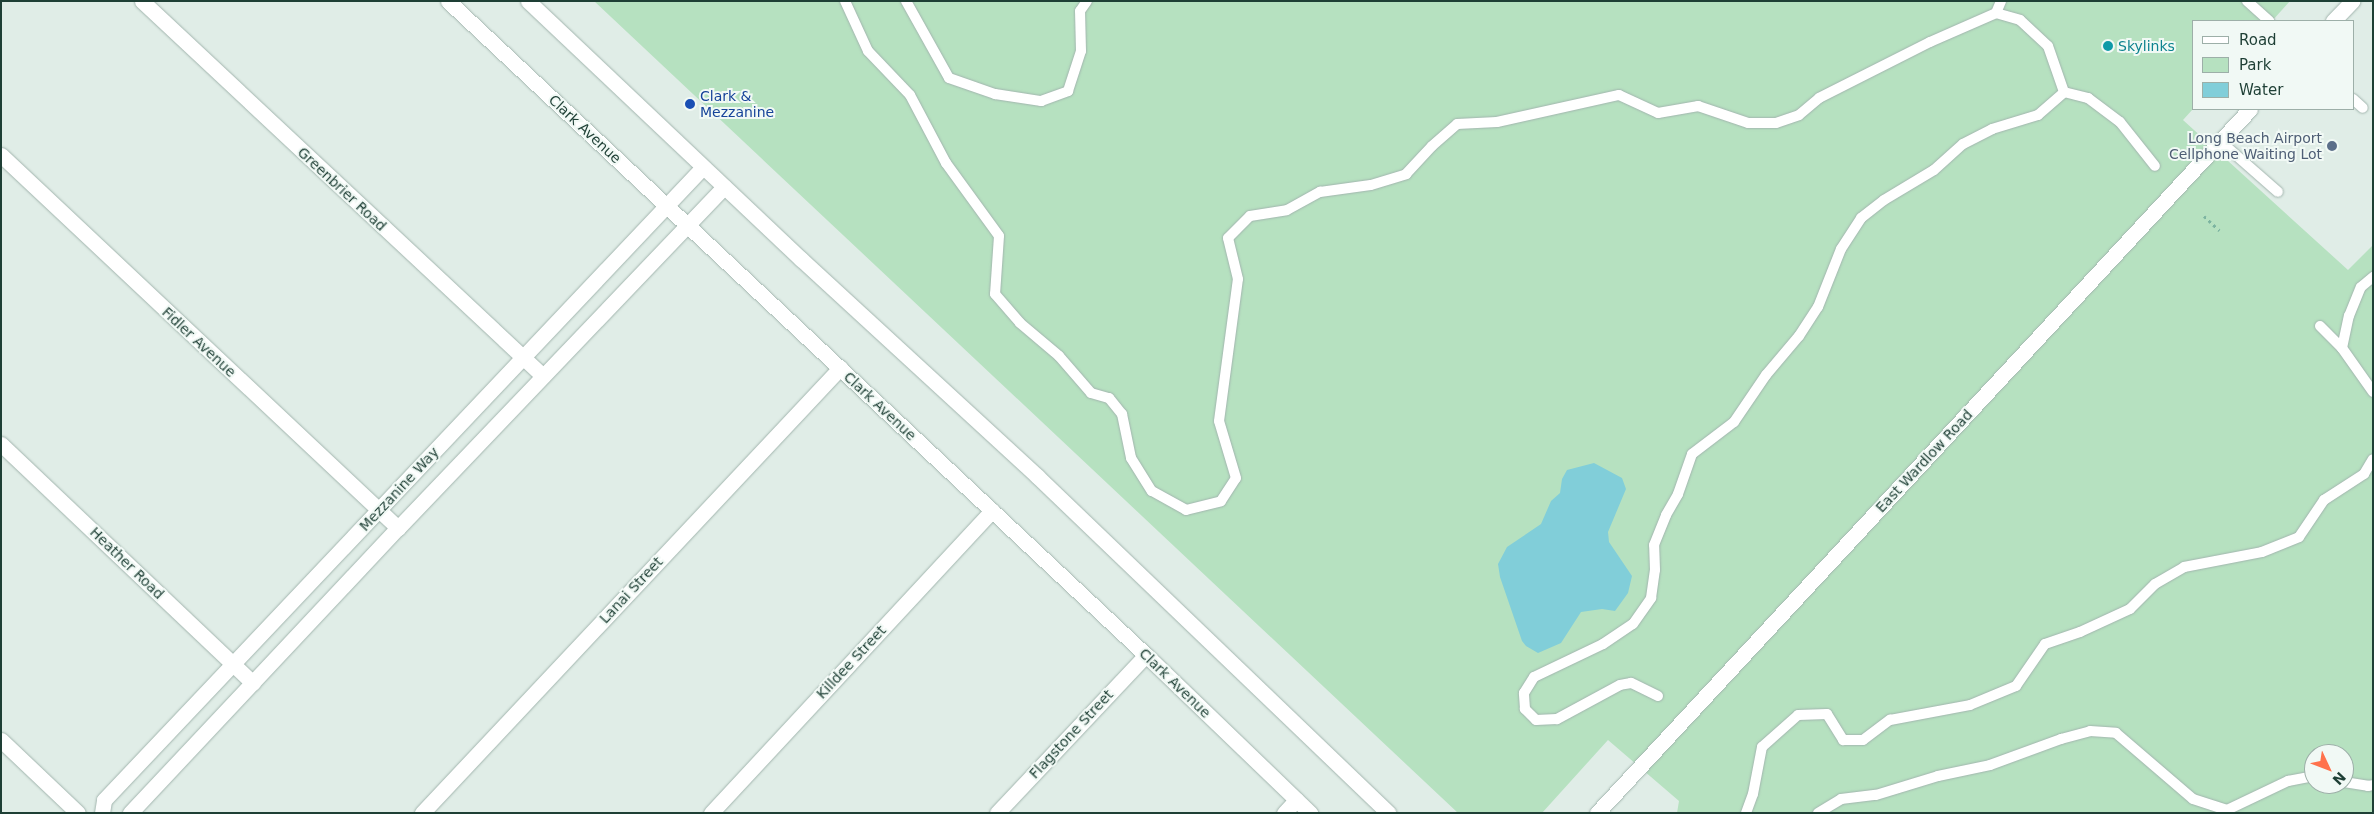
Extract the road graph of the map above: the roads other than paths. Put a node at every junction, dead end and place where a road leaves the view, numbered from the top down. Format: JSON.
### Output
{"nodes":[{"id":1,"x":142,"y":1,"type":"edge"},
{"id":2,"x":448,"y":1,"type":"edge"},
{"id":3,"x":528,"y":1,"type":"edge"},
{"id":4,"x":845,"y":1,"type":"edge"},
{"id":5,"x":906,"y":1,"type":"edge"},
{"id":6,"x":1087,"y":1,"type":"edge"},
{"id":7,"x":2001,"y":1,"type":"edge"},
{"id":8,"x":2246,"y":1,"type":"edge"},
{"id":9,"x":2352,"y":1,"type":"edge"},
{"id":10,"x":1996,"y":13,"type":"junction"},
{"id":11,"x":2268,"y":20,"type":"edge"},
{"id":12,"x":2334,"y":20,"type":"edge"},
{"id":13,"x":2064,"y":92,"type":"junction"},
{"id":14,"x":2354,"y":100,"type":"edge"},
{"id":15,"x":2362,"y":108,"type":"dead end"},
{"id":16,"x":2249,"y":110,"type":"edge"},
{"id":17,"x":2220,"y":141,"type":"junction"},
{"id":18,"x":1,"y":155,"type":"edge"},
{"id":19,"x":2155,"y":166,"type":"dead end"},
{"id":20,"x":703,"y":167,"type":"junction"},
{"id":21,"x":724,"y":187,"type":"junction"},
{"id":22,"x":2278,"y":192,"type":"dead end"},
{"id":23,"x":667,"y":205,"type":"junction"},
{"id":24,"x":689,"y":226,"type":"junction"},
{"id":25,"x":2373,"y":277,"type":"edge"},
{"id":26,"x":2320,"y":326,"type":"dead end"},
{"id":27,"x":2342,"y":348,"type":"junction"},
{"id":28,"x":523,"y":358,"type":"junction"},
{"id":29,"x":840,"y":368,"type":"junction"},
{"id":30,"x":543,"y":376,"type":"junction"},
{"id":31,"x":2373,"y":392,"type":"edge"},
{"id":32,"x":1,"y":444,"type":"edge"},
{"id":33,"x":2373,"y":459,"type":"edge"},
{"id":34,"x":379,"y":510,"type":"junction"},
{"id":35,"x":992,"y":511,"type":"junction"},
{"id":36,"x":398,"y":528,"type":"junction"},
{"id":37,"x":1146,"y":655,"type":"junction"},
{"id":38,"x":234,"y":664,"type":"junction"},
{"id":39,"x":253,"y":683,"type":"junction"},
{"id":40,"x":1658,"y":696,"type":"dead end"},
{"id":41,"x":1,"y":740,"type":"edge"},
{"id":42,"x":2304,"y":778,"type":"edge"},
{"id":43,"x":2354,"y":784,"type":"edge"},
{"id":44,"x":2373,"y":785,"type":"edge"},
{"id":45,"x":1296,"y":800,"type":"junction"},
{"id":46,"x":78,"y":813,"type":"edge"},
{"id":47,"x":102,"y":813,"type":"edge"},
{"id":48,"x":130,"y":813,"type":"edge"},
{"id":49,"x":422,"y":813,"type":"edge"},
{"id":50,"x":711,"y":813,"type":"edge"},
{"id":51,"x":997,"y":813,"type":"edge"},
{"id":52,"x":1284,"y":813,"type":"edge"},
{"id":53,"x":1310,"y":813,"type":"edge"},
{"id":54,"x":1388,"y":813,"type":"edge"},
{"id":55,"x":1597,"y":813,"type":"edge"},
{"id":56,"x":1746,"y":813,"type":"edge"},
{"id":57,"x":1818,"y":813,"type":"edge"}],
"edges":[{"from":1,"to":28,"type":"street","name":"Greenbrier Road"},
{"from":2,"to":23,"type":"street","name":"Clark Avenue"},
{"from":3,"to":20,"type":"street"},
{"from":4,"to":10,"type":"lane"},
{"from":5,"to":6,"type":"lane"},
{"from":7,"to":10,"type":"lane"},
{"from":8,"to":11,"type":"lane"},
{"from":9,"to":12,"type":"street"},
{"from":10,"to":13,"type":"lane"},
{"from":13,"to":19,"type":"lane"},
{"from":13,"to":40,"type":"lane"},
{"from":14,"to":15,"type":"lane"},
{"from":16,"to":17,"type":"street","name":"East Wardlow Road"},
{"from":17,"to":22,"type":"lane"},
{"from":17,"to":55,"type":"street","name":"East Wardlow Road"},
{"from":18,"to":34,"type":"street","name":"Fidler Avenue"},
{"from":20,"to":21,"type":"street"},
{"from":20,"to":23,"type":"street","name":"Mezzanine Way"},
{"from":21,"to":24,"type":"street","name":"Mezzanine Way"},
{"from":21,"to":54,"type":"street"},
{"from":23,"to":24,"type":"street","name":"Clark Avenue"},
{"from":23,"to":28,"type":"street","name":"Mezzanine Way"},
{"from":24,"to":29,"type":"street","name":"Clark Avenue"},
{"from":24,"to":30,"type":"street","name":"Mezzanine Way"},
{"from":25,"to":27,"type":"lane"},
{"from":26,"to":27,"type":"lane"},
{"from":27,"to":31,"type":"lane"},
{"from":28,"to":30,"type":"street","name":"Greenbrier Road"},
{"from":28,"to":34,"type":"street","name":"Mezzanine Way"},
{"from":29,"to":35,"type":"street","name":"Clark Avenue"},
{"from":29,"to":49,"type":"street","name":"Lanai Street"},
{"from":30,"to":36,"type":"street","name":"Mezzanine Way"},
{"from":32,"to":38,"type":"street","name":"Heather Road"},
{"from":33,"to":56,"type":"lane"},
{"from":34,"to":36,"type":"street","name":"Fidler Avenue"},
{"from":34,"to":38,"type":"street","name":"Mezzanine Way"},
{"from":35,"to":37,"type":"street","name":"Clark Avenue"},
{"from":35,"to":50,"type":"street","name":"Killdee Street"},
{"from":36,"to":39,"type":"street","name":"Mezzanine Way"},
{"from":37,"to":45,"type":"street","name":"Clark Avenue"},
{"from":37,"to":51,"type":"street","name":"Flagstone Street"},
{"from":38,"to":39,"type":"street","name":"Heather Road"},
{"from":38,"to":47,"type":"street","name":"Mezzanine Way"},
{"from":39,"to":48,"type":"street","name":"Mezzanine Way"},
{"from":41,"to":46,"type":"street"},
{"from":42,"to":57,"type":"lane"},
{"from":43,"to":44,"type":"lane"},
{"from":45,"to":52,"type":"street"},
{"from":45,"to":53,"type":"street","name":"Clark Avenue"}]}
